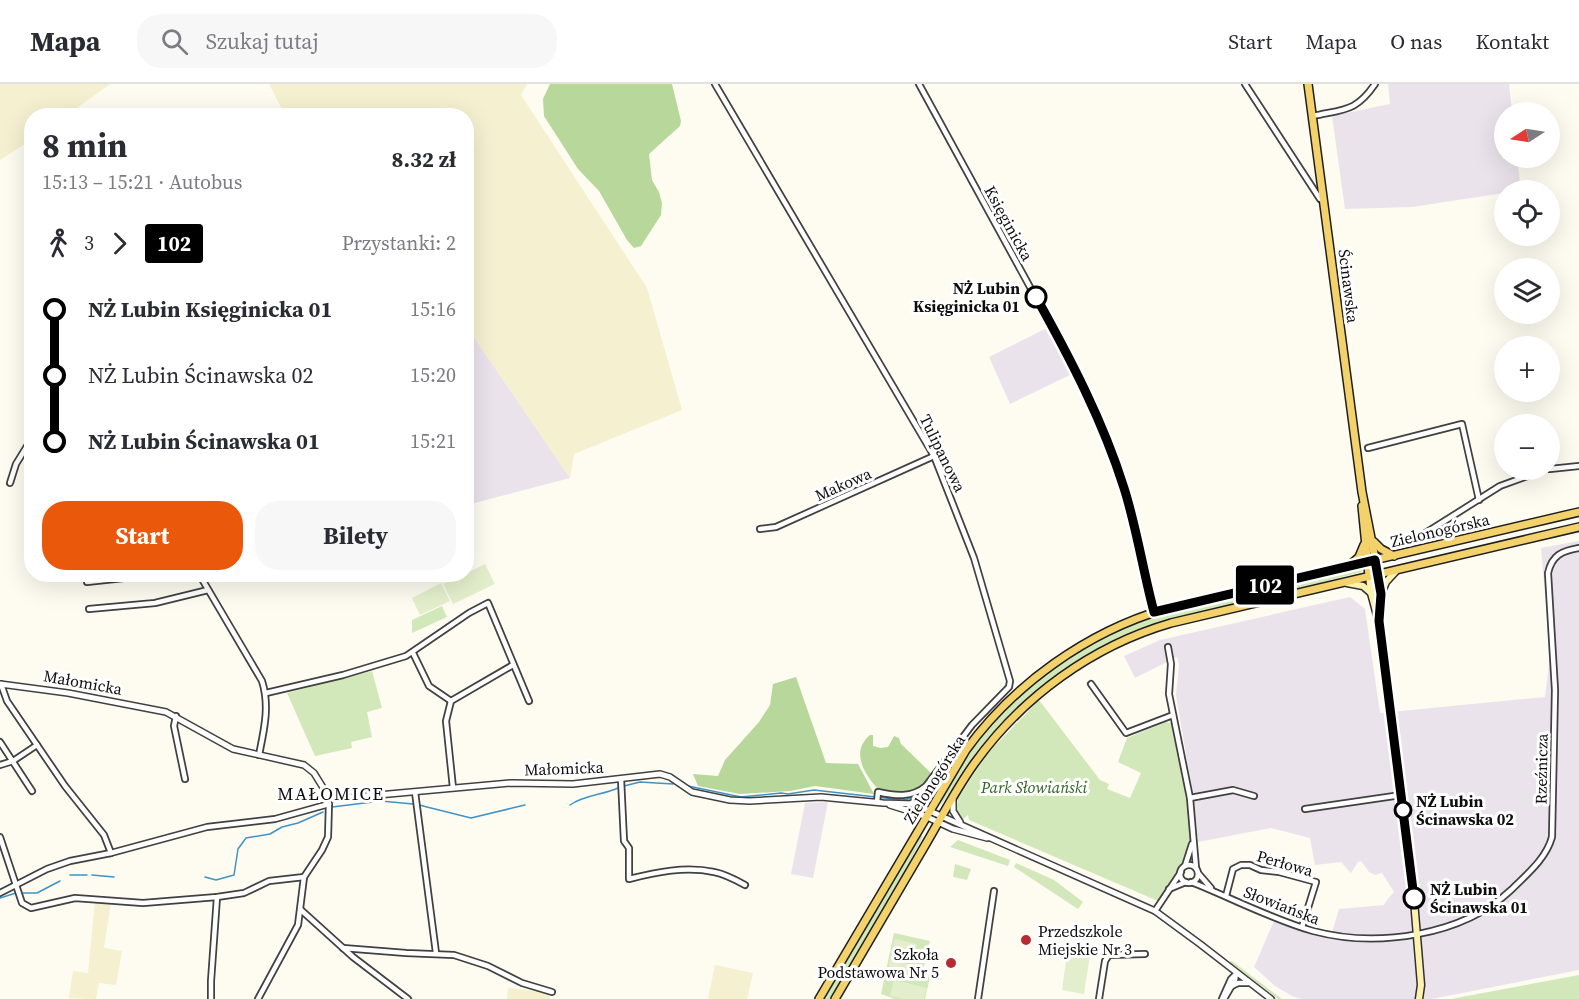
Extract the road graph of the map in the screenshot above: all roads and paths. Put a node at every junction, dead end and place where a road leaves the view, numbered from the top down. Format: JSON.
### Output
{"nodes":[{"id":1,"x":716,"y":84,"type":"edge"},
{"id":2,"x":919,"y":84,"type":"edge"},
{"id":3,"x":1245,"y":84,"type":"edge"},
{"id":4,"x":1308,"y":84,"type":"edge"},
{"id":5,"x":1375,"y":84,"type":"edge"},
{"id":6,"x":1313,"y":117,"type":"junction"},
{"id":7,"x":1320,"y":199,"type":"dead end"},
{"id":8,"x":1368,"y":448,"type":"dead end"},
{"id":9,"x":24,"y":451,"type":"edge"},
{"id":10,"x":934,"y":456,"type":"junction"},
{"id":11,"x":1579,"y":466,"type":"edge"},
{"id":12,"x":1560,"y":468,"type":"edge"},
{"id":13,"x":1516,"y":480,"type":"edge"},
{"id":14,"x":10,"y":483,"type":"dead end"},
{"id":15,"x":1479,"y":500,"type":"junction"},
{"id":16,"x":1579,"y":512,"type":"edge"},
{"id":17,"x":1579,"y":528,"type":"edge"},
{"id":18,"x":760,"y":529,"type":"dead end"},
{"id":19,"x":1424,"y":534,"type":"dead end"},
{"id":20,"x":1368,"y":539,"type":"junction"},
{"id":21,"x":1579,"y":548,"type":"edge"},
{"id":22,"x":1394,"y":556,"type":"junction"},
{"id":23,"x":1371,"y":561,"type":"junction"},
{"id":24,"x":1347,"y":567,"type":"junction"},
{"id":25,"x":1398,"y":569,"type":"junction"},
{"id":26,"x":1378,"y":574,"type":"junction"},
{"id":27,"x":1369,"y":576,"type":"junction"},
{"id":28,"x":204,"y":582,"type":"edge"},
{"id":29,"x":1340,"y":583,"type":"junction"},
{"id":30,"x":208,"y":590,"type":"junction"},
{"id":31,"x":1371,"y":593,"type":"junction"},
{"id":32,"x":1381,"y":594,"type":"junction"},
{"id":33,"x":89,"y":609,"type":"dead end"},
{"id":34,"x":1154,"y":612,"type":"junction"},
{"id":35,"x":1379,"y":621,"type":"junction"},
{"id":36,"x":1168,"y":647,"type":"dead end"},
{"id":37,"x":413,"y":653,"type":"junction"},
{"id":38,"x":513,"y":665,"type":"junction"},
{"id":39,"x":0,"y":684,"type":"edge"},
{"id":40,"x":1091,"y":684,"type":"dead end"},
{"id":41,"x":266,"y":693,"type":"junction"},
{"id":42,"x":529,"y":700,"type":"dead end"},
{"id":43,"x":452,"y":701,"type":"junction"},
{"id":44,"x":176,"y":716,"type":"junction"},
{"id":45,"x":1173,"y":716,"type":"junction"},
{"id":46,"x":0,"y":742,"type":"edge"},
{"id":47,"x":37,"y":745,"type":"junction"},
{"id":48,"x":259,"y":755,"type":"junction"},
{"id":49,"x":13,"y":761,"type":"junction"},
{"id":50,"x":0,"y":765,"type":"edge"},
{"id":51,"x":621,"y":778,"type":"junction"},
{"id":52,"x":185,"y":779,"type":"dead end"},
{"id":53,"x":947,"y":779,"type":"junction"},
{"id":54,"x":453,"y":788,"type":"junction"},
{"id":55,"x":32,"y":791,"type":"dead end"},
{"id":56,"x":415,"y":792,"type":"junction"},
{"id":57,"x":1401,"y":795,"type":"junction"},
{"id":58,"x":1254,"y":796,"type":"dead end"},
{"id":59,"x":952,"y":798,"type":"junction"},
{"id":60,"x":1190,"y":798,"type":"junction"},
{"id":61,"x":879,"y":800,"type":"junction"},
{"id":62,"x":331,"y":801,"type":"junction"},
{"id":63,"x":910,"y":803,"type":"junction"},
{"id":64,"x":1305,"y":808,"type":"dead end"},
{"id":65,"x":927,"y":813,"type":"junction"},
{"id":66,"x":941,"y":819,"type":"junction"},
{"id":67,"x":961,"y":824,"type":"junction"},
{"id":68,"x":1192,"y":832,"type":"junction"},
{"id":69,"x":0,"y":837,"type":"edge"},
{"id":70,"x":988,"y":838,"type":"junction"},
{"id":71,"x":111,"y":853,"type":"junction"},
{"id":72,"x":1185,"y":866,"type":"junction"},
{"id":73,"x":1197,"y":870,"type":"junction"},
{"id":74,"x":1181,"y":872,"type":"junction"},
{"id":75,"x":304,"y":877,"type":"junction"},
{"id":76,"x":1189,"y":882,"type":"junction"},
{"id":77,"x":17,"y":884,"type":"junction"},
{"id":78,"x":745,"y":885,"type":"dead end"},
{"id":79,"x":1169,"y":889,"type":"junction"},
{"id":80,"x":1213,"y":890,"type":"junction"},
{"id":81,"x":994,"y":891,"type":"dead end"},
{"id":82,"x":0,"y":893,"type":"edge"},
{"id":83,"x":1226,"y":896,"type":"junction"},
{"id":84,"x":217,"y":897,"type":"junction"},
{"id":85,"x":301,"y":910,"type":"junction"},
{"id":86,"x":1155,"y":911,"type":"junction"},
{"id":87,"x":982,"y":923,"type":"dead end"},
{"id":88,"x":989,"y":926,"type":"junction"},
{"id":89,"x":1302,"y":927,"type":"junction"},
{"id":90,"x":1417,"y":934,"type":"junction"},
{"id":91,"x":343,"y":948,"type":"junction"},
{"id":92,"x":436,"y":953,"type":"junction"},
{"id":93,"x":1145,"y":954,"type":"dead end"},
{"id":94,"x":1228,"y":966,"type":"junction"},
{"id":95,"x":1236,"y":974,"type":"junction"},
{"id":96,"x":1249,"y":983,"type":"junction"},
{"id":97,"x":1230,"y":986,"type":"junction"},
{"id":98,"x":552,"y":992,"type":"dead end"},
{"id":99,"x":1421,"y":998,"type":"edge"},
{"id":100,"x":212,"y":999,"type":"edge"},
{"id":101,"x":258,"y":999,"type":"edge"},
{"id":102,"x":408,"y":999,"type":"edge"},
{"id":103,"x":819,"y":999,"type":"edge"},
{"id":104,"x":835,"y":999,"type":"edge"},
{"id":105,"x":978,"y":999,"type":"edge"},
{"id":106,"x":1099,"y":999,"type":"edge"},
{"id":107,"x":1223,"y":999,"type":"edge"},
{"id":108,"x":1271,"y":999,"type":"edge"}],
"edges":[{"from":1,"to":10,"type":"street","name":"Tulipanowa"},
{"from":2,"to":34,"type":"street","name":"Księginicka"},
{"from":3,"to":7,"type":"street"},
{"from":4,"to":6,"type":"main road","name":"Ścinawska"},
{"from":5,"to":6,"type":"street"},
{"from":6,"to":20,"type":"main road","name":"Ścinawska"},
{"from":8,"to":15,"type":"street"},
{"from":9,"to":14,"type":"street"},
{"from":10,"to":18,"type":"street","name":"Makowa"},
{"from":10,"to":61,"type":"street","name":"Tulipanowa"},
{"from":11,"to":12,"type":"street"},
{"from":13,"to":15,"type":"street"},
{"from":15,"to":19,"type":"street"},
{"from":16,"to":22,"type":"main road","name":"Zielonogórska"},
{"from":17,"to":25,"type":"main road","name":"Zielonogórska"},
{"from":20,"to":22,"type":"main road"},
{"from":20,"to":23,"type":"main road","name":"Ścinawska"},
{"from":20,"to":24,"type":"main road"},
{"from":21,"to":90,"type":"street","name":"Rzeźnicza"},
{"from":22,"to":23,"type":"main road","name":"Zielonogórska"},
{"from":23,"to":24,"type":"main road","name":"Zielonogórska"},
{"from":23,"to":26,"type":"main road","name":"Ścinawska"},
{"from":23,"to":27,"type":"main road"},
{"from":24,"to":34,"type":"main road","name":"Zielonogórska"},
{"from":25,"to":26,"type":"main road","name":"Zielonogórska"},
{"from":25,"to":32,"type":"main road"},
{"from":26,"to":27,"type":"main road","name":"Zielonogórska"},
{"from":26,"to":32,"type":"main road","name":"Ścinawska"},
{"from":27,"to":29,"type":"main road","name":"Zielonogórska"},
{"from":27,"to":31,"type":"main road","name":"Ścinawska"},
{"from":28,"to":30,"type":"street"},
{"from":29,"to":31,"type":"main road"},
{"from":29,"to":59,"type":"main road","name":"Zielonogórska"},
{"from":30,"to":33,"type":"street"},
{"from":30,"to":41,"type":"street"},
{"from":31,"to":35,"type":"main road","name":"Ścinawska"},
{"from":32,"to":35,"type":"main road","name":"Ścinawska"},
{"from":34,"to":53,"type":"main road","name":"Zielonogórska"},
{"from":35,"to":57,"type":"main road","name":"Ścinawska"},
{"from":36,"to":45,"type":"street"},
{"from":37,"to":38,"type":"street"},
{"from":37,"to":41,"type":"street"},
{"from":37,"to":43,"type":"street"},
{"from":38,"to":42,"type":"street"},
{"from":38,"to":43,"type":"street"},
{"from":39,"to":44,"type":"street","name":"Małomicka"},
{"from":39,"to":47,"type":"street"},
{"from":40,"to":45,"type":"street"},
{"from":41,"to":48,"type":"street"},
{"from":43,"to":54,"type":"street"},
{"from":44,"to":48,"type":"street","name":"Małomicka"},
{"from":44,"to":52,"type":"street"},
{"from":45,"to":60,"type":"street"},
{"from":46,"to":49,"type":"street"},
{"from":47,"to":49,"type":"street"},
{"from":47,"to":71,"type":"street"},
{"from":48,"to":62,"type":"street","name":"Małomicka"},
{"from":49,"to":50,"type":"street"},
{"from":49,"to":55,"type":"street"},
{"from":51,"to":54,"type":"street","name":"Małomicka"},
{"from":51,"to":61,"type":"street","name":"Małomicka"},
{"from":51,"to":78,"type":"street"},
{"from":53,"to":63,"type":"street"},
{"from":53,"to":65,"type":"main road","name":"Zielonogórska"},
{"from":54,"to":56,"type":"street","name":"Małomicka"},
{"from":56,"to":62,"type":"street","name":"Małomicka"},
{"from":56,"to":92,"type":"street"},
{"from":57,"to":64,"type":"street"},
{"from":57,"to":90,"type":"main road","name":"Ścinawska"},
{"from":58,"to":60,"type":"street"},
{"from":59,"to":66,"type":"main road","name":"Zielonogórska"},
{"from":59,"to":67,"type":"street"},
{"from":60,"to":68,"type":"street"},
{"from":61,"to":63,"type":"street","name":"Małomicka"},
{"from":61,"to":65,"type":"street","name":"Małomicka"},
{"from":62,"to":71,"type":"street","name":"Małomicka"},
{"from":62,"to":75,"type":"street"},
{"from":63,"to":65,"type":"street","name":"Małomicka"},
{"from":65,"to":66,"type":"street"},
{"from":65,"to":103,"type":"main road","name":"Zielonogórska"},
{"from":66,"to":67,"type":"street"},
{"from":66,"to":70,"type":"street"},
{"from":66,"to":104,"type":"main road","name":"Zielonogórska"},
{"from":67,"to":70,"type":"street"},
{"from":68,"to":72,"type":"street"},
{"from":68,"to":73,"type":"street"},
{"from":69,"to":77,"type":"street"},
{"from":70,"to":86,"type":"street"},
{"from":71,"to":77,"type":"street","name":"Małomicka"},
{"from":72,"to":73,"type":"street"},
{"from":72,"to":74,"type":"street"},
{"from":73,"to":76,"type":"street"},
{"from":73,"to":80,"type":"street"},
{"from":74,"to":76,"type":"street"},
{"from":74,"to":79,"type":"street"},
{"from":75,"to":84,"type":"street"},
{"from":75,"to":85,"type":"street"},
{"from":76,"to":79,"type":"street"},
{"from":76,"to":80,"type":"street","name":"Słowiańska"},
{"from":77,"to":82,"type":"street","name":"Małomicka"},
{"from":77,"to":84,"type":"street"},
{"from":79,"to":86,"type":"street"},
{"from":80,"to":83,"type":"street","name":"Słowiańska"},
{"from":81,"to":88,"type":"street"},
{"from":83,"to":89,"type":"street","name":"Słowiańska"},
{"from":83,"to":89,"type":"street","name":"Perłowa"},
{"from":84,"to":100,"type":"street"},
{"from":85,"to":91,"type":"street"},
{"from":85,"to":101,"type":"street"},
{"from":86,"to":94,"type":"street"},
{"from":87,"to":88,"type":"street"},
{"from":88,"to":105,"type":"street"},
{"from":89,"to":90,"type":"street","name":"Słowiańska"},
{"from":90,"to":99,"type":"main road","name":"Ścinawska"},
{"from":91,"to":92,"type":"street"},
{"from":91,"to":102,"type":"street"},
{"from":92,"to":98,"type":"street"},
{"from":93,"to":106,"type":"street"},
{"from":94,"to":95,"type":"street"},
{"from":94,"to":97,"type":"street"},
{"from":95,"to":96,"type":"street"},
{"from":95,"to":97,"type":"street"},
{"from":96,"to":97,"type":"street"},
{"from":96,"to":108,"type":"street"},
{"from":97,"to":107,"type":"street"}]}
